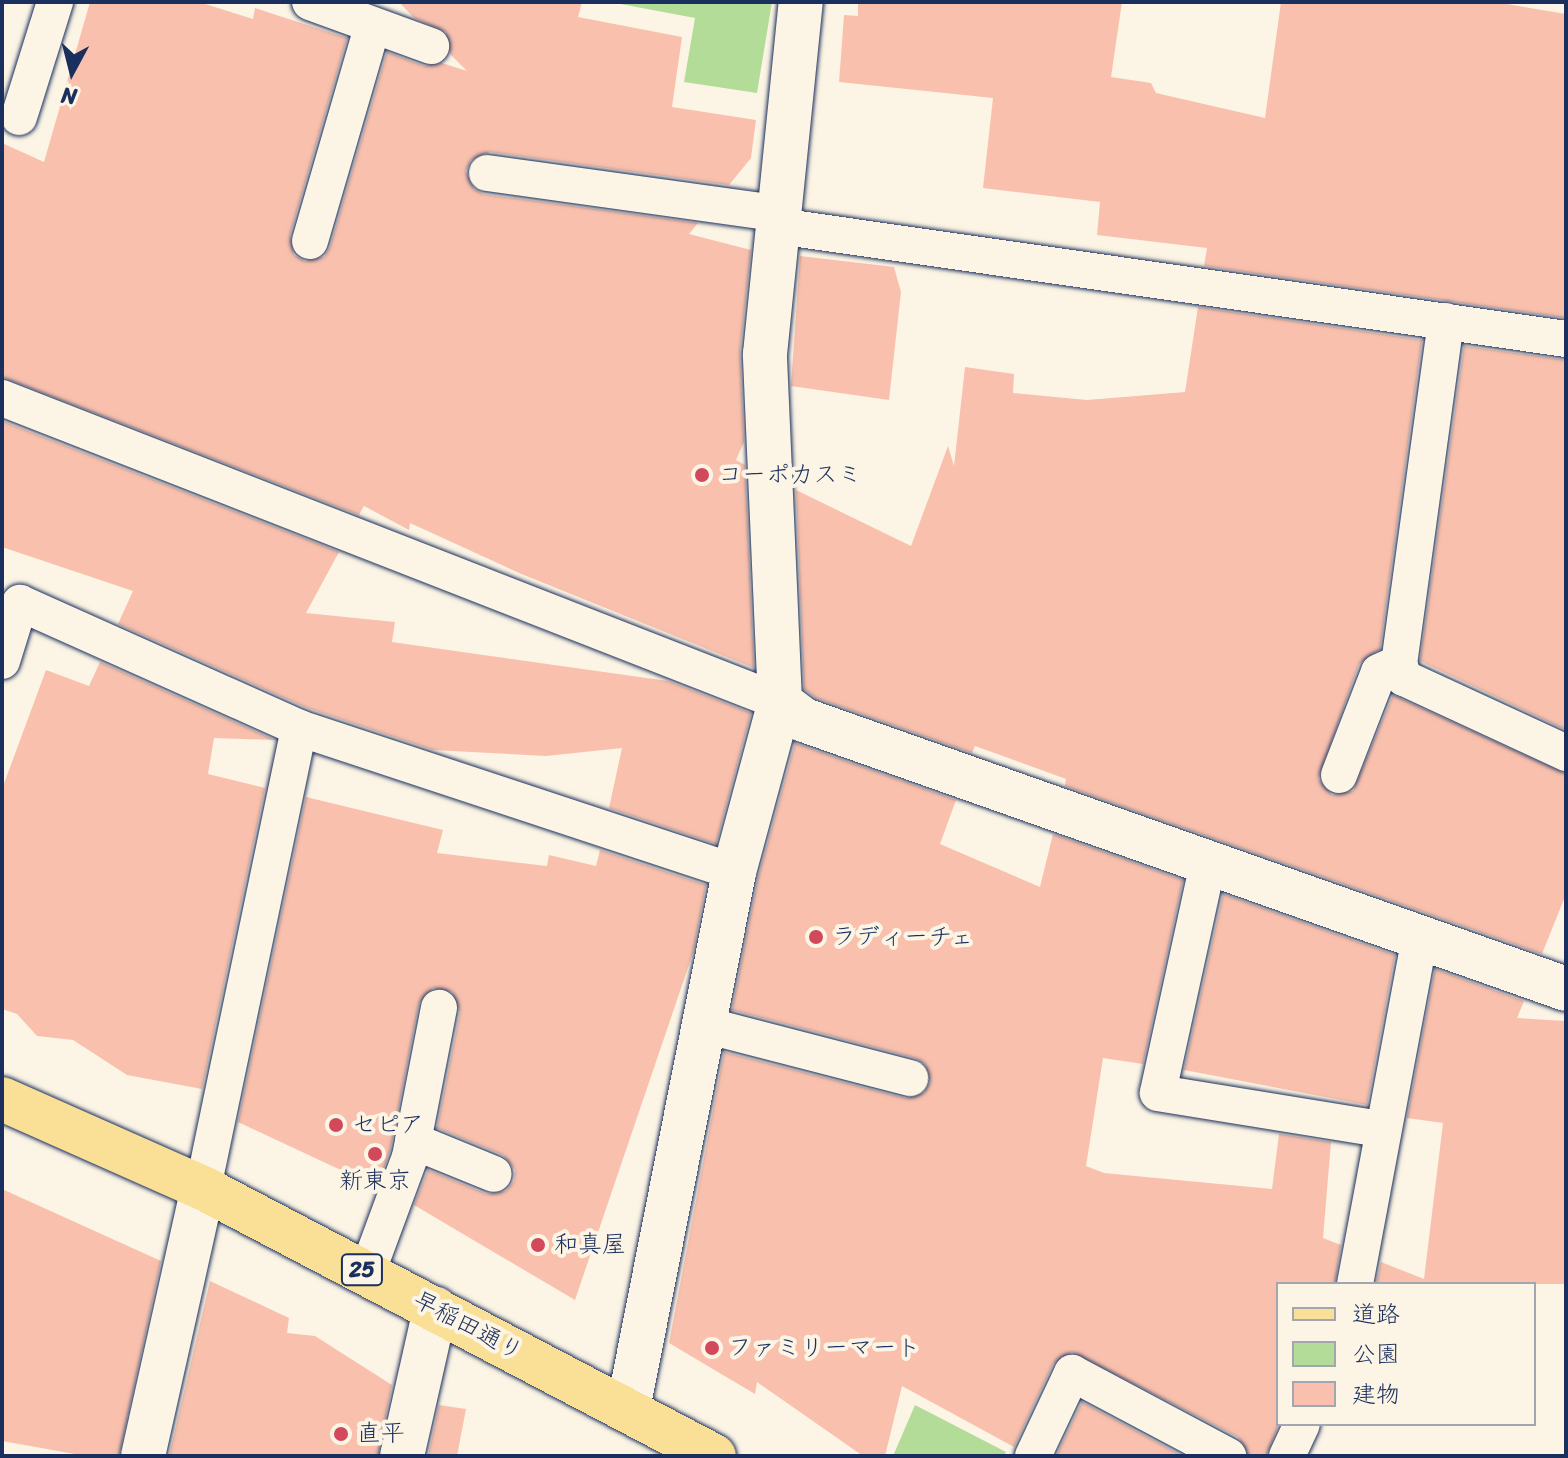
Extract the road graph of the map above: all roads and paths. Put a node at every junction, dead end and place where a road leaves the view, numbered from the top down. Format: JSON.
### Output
{"nodes":[{"id":1,"x":55,"y":2,"type":"edge"},
{"id":2,"x":310,"y":2,"type":"edge"},
{"id":3,"x":801,"y":2,"type":"edge"},
{"id":4,"x":372,"y":27,"type":"junction"},
{"id":5,"x":431,"y":46,"type":"dead end"},
{"id":6,"x":19,"y":117,"type":"dead end"},
{"id":7,"x":487,"y":173,"type":"dead end"},
{"id":8,"x":777,"y":219,"type":"junction"},
{"id":9,"x":310,"y":241,"type":"dead end"},
{"id":10,"x":1446,"y":321,"type":"junction"},
{"id":11,"x":1566,"y":339,"type":"edge"},
{"id":12,"x":2,"y":398,"type":"edge"},
{"id":13,"x":11,"y":598,"type":"edge"},
{"id":14,"x":2,"y":661,"type":"edge"},
{"id":15,"x":1399,"y":663,"type":"junction"},
{"id":16,"x":780,"y":702,"type":"junction"},
{"id":17,"x":299,"y":728,"type":"junction"},
{"id":18,"x":1566,"y":753,"type":"edge"},
{"id":19,"x":1339,"y":775,"type":"dead end"},
{"id":20,"x":1208,"y":863,"type":"junction"},
{"id":21,"x":734,"y":872,"type":"junction"},
{"id":22,"x":1420,"y":937,"type":"junction"},
{"id":23,"x":1566,"y":989,"type":"edge"},
{"id":24,"x":439,"y":1008,"type":"dead end"},
{"id":25,"x":705,"y":1025,"type":"junction"},
{"id":26,"x":910,"y":1078,"type":"dead end"},
{"id":27,"x":2,"y":1099,"type":"edge"},
{"id":28,"x":1381,"y":1129,"type":"junction"},
{"id":29,"x":413,"y":1141,"type":"junction"},
{"id":30,"x":494,"y":1174,"type":"dead end"},
{"id":31,"x":203,"y":1188,"type":"junction"},
{"id":32,"x":367,"y":1273,"type":"junction"},
{"id":33,"x":1355,"y":1282,"type":"edge"},
{"id":34,"x":435,"y":1309,"type":"junction"},
{"id":35,"x":628,"y":1409,"type":"junction"},
{"id":36,"x":1301,"y":1426,"type":"edge"},
{"id":37,"x":710,"y":1455,"type":"edge"},
{"id":38,"x":143,"y":1456,"type":"edge"},
{"id":39,"x":402,"y":1456,"type":"edge"},
{"id":40,"x":1033,"y":1456,"type":"edge"},
{"id":41,"x":1228,"y":1456,"type":"edge"},
{"id":42,"x":1287,"y":1456,"type":"edge"}],
"edges":[{"from":1,"to":6,"type":"lane"},
{"from":2,"to":4,"type":"lane"},
{"from":3,"to":8,"type":"street"},
{"from":4,"to":5,"type":"lane"},
{"from":4,"to":9,"type":"lane"},
{"from":7,"to":8,"type":"lane"},
{"from":8,"to":10,"type":"lane"},
{"from":8,"to":16,"type":"street"},
{"from":10,"to":11,"type":"lane"},
{"from":10,"to":15,"type":"lane"},
{"from":12,"to":16,"type":"lane"},
{"from":13,"to":14,"type":"lane"},
{"from":13,"to":17,"type":"lane"},
{"from":15,"to":18,"type":"lane"},
{"from":15,"to":19,"type":"lane"},
{"from":16,"to":20,"type":"street"},
{"from":16,"to":21,"type":"street"},
{"from":17,"to":21,"type":"lane"},
{"from":17,"to":31,"type":"lane"},
{"from":20,"to":22,"type":"street"},
{"from":20,"to":28,"type":"lane"},
{"from":21,"to":25,"type":"street"},
{"from":22,"to":23,"type":"street"},
{"from":22,"to":28,"type":"lane"},
{"from":24,"to":29,"type":"lane"},
{"from":25,"to":26,"type":"lane"},
{"from":25,"to":35,"type":"street"},
{"from":27,"to":31,"type":"main road","name":"早稲田通り","number":"25"},
{"from":28,"to":33,"type":"lane"},
{"from":29,"to":30,"type":"lane"},
{"from":29,"to":32,"type":"lane"},
{"from":31,"to":32,"type":"main road","name":"早稲田通り","number":"25"},
{"from":31,"to":38,"type":"street"},
{"from":32,"to":34,"type":"main road","name":"早稲田通り","number":"25"},
{"from":34,"to":35,"type":"main road","name":"早稲田通り","number":"25"},
{"from":34,"to":39,"type":"street"},
{"from":35,"to":37,"type":"main road","name":"早稲田通り","number":"25"},
{"from":36,"to":42,"type":"lane"},
{"from":40,"to":41,"type":"lane"}]}
